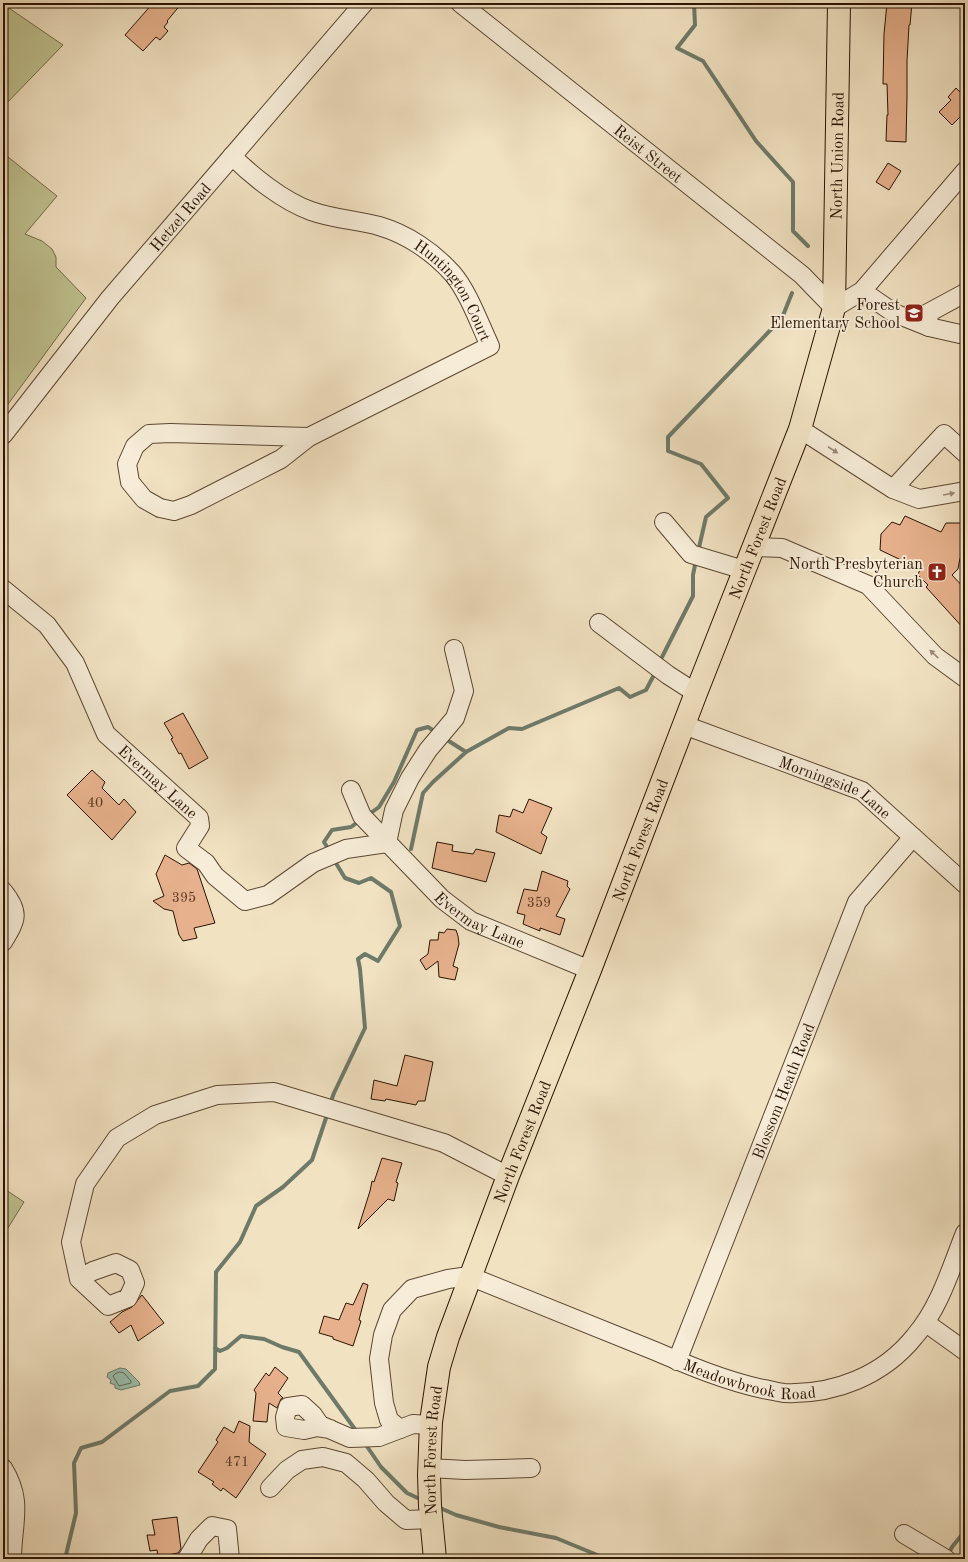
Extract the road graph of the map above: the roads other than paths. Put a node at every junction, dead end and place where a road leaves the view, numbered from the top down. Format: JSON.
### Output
{"nodes":[{"id":1,"x":364,"y":3,"type":"edge"},
{"id":2,"x":460,"y":3,"type":"edge"},
{"id":3,"x":839,"y":3,"type":"edge"},
{"id":4,"x":232,"y":156,"type":"junction"},
{"id":5,"x":965,"y":171,"type":"edge"},
{"id":6,"x":862,"y":291,"type":"junction"},
{"id":7,"x":965,"y":293,"type":"edge"},
{"id":8,"x":834,"y":308,"type":"junction"},
{"id":9,"x":929,"y":327,"type":"junction"},
{"id":10,"x":965,"y":333,"type":"edge"},
{"id":11,"x":800,"y":429,"type":"junction"},
{"id":12,"x":3,"y":435,"type":"edge"},
{"id":13,"x":310,"y":437,"type":"junction"},
{"id":14,"x":965,"y":453,"type":"edge"},
{"id":15,"x":893,"y":489,"type":"junction"},
{"id":16,"x":965,"y":491,"type":"edge"},
{"id":17,"x":664,"y":522,"type":"dead end"},
{"id":18,"x":753,"y":547,"type":"junction"},
{"id":19,"x":744,"y":570,"type":"junction"},
{"id":20,"x":3,"y":589,"type":"edge"},
{"id":21,"x":599,"y":623,"type":"dead end"},
{"id":22,"x":454,"y":649,"type":"dead end"},
{"id":23,"x":965,"y":678,"type":"edge"},
{"id":24,"x":696,"y":693,"type":"junction"},
{"id":25,"x":684,"y":725,"type":"junction"},
{"id":26,"x":351,"y":790,"type":"dead end"},
{"id":27,"x":913,"y":837,"type":"junction"},
{"id":28,"x":387,"y":843,"type":"junction"},
{"id":29,"x":965,"y":884,"type":"edge"},
{"id":30,"x":3,"y":891,"type":"edge"},
{"id":31,"x":3,"y":942,"type":"edge"},
{"id":32,"x":590,"y":970,"type":"junction"},
{"id":33,"x":508,"y":1176,"type":"junction"},
{"id":34,"x":965,"y":1233,"type":"edge"},
{"id":35,"x":469,"y":1276,"type":"junction"},
{"id":36,"x":79,"y":1279,"type":"dead end"},
{"id":37,"x":926,"y":1323,"type":"junction"},
{"id":38,"x":965,"y":1351,"type":"edge"},
{"id":39,"x":677,"y":1360,"type":"junction"},
{"id":40,"x":430,"y":1425,"type":"junction"},
{"id":41,"x":330,"y":1429,"type":"dead end"},
{"id":42,"x":400,"y":1429,"type":"junction"},
{"id":43,"x":3,"y":1468,"type":"edge"},
{"id":44,"x":429,"y":1468,"type":"junction"},
{"id":45,"x":531,"y":1468,"type":"dead end"},
{"id":46,"x":270,"y":1488,"type":"dead end"},
{"id":47,"x":431,"y":1519,"type":"junction"},
{"id":48,"x":904,"y":1534,"type":"dead end"},
{"id":49,"x":12,"y":1559,"type":"edge"},
{"id":50,"x":187,"y":1559,"type":"edge"},
{"id":51,"x":230,"y":1559,"type":"edge"},
{"id":52,"x":436,"y":1559,"type":"edge"},
{"id":53,"x":946,"y":1559,"type":"edge"}],
"edges":[{"from":1,"to":4,"type":"street","name":"Hetzel Road"},
{"from":2,"to":8,"type":"street","name":"Reist Street"},
{"from":3,"to":8,"type":"main road","name":"North Union Road"},
{"from":4,"to":12,"type":"street","name":"Hetzel Road"},
{"from":4,"to":13,"type":"street","name":"Huntington Court"},
{"from":5,"to":6,"type":"street"},
{"from":6,"to":8,"type":"street"},
{"from":6,"to":9,"type":"street"},
{"from":7,"to":9,"type":"street"},
{"from":8,"to":11,"type":"main road","name":"North Forest Road"},
{"from":9,"to":10,"type":"street"},
{"from":11,"to":15,"type":"street","one_way":true},
{"from":11,"to":18,"type":"main road","name":"North Forest Road"},
{"from":13,"to":13,"type":"street","name":"Huntington Court"},
{"from":14,"to":15,"type":"street"},
{"from":15,"to":16,"type":"street","one_way":true},
{"from":17,"to":19,"type":"street"},
{"from":18,"to":19,"type":"main road","name":"North Forest Road"},
{"from":23,"to":18,"type":"street","one_way":true},
{"from":19,"to":24,"type":"main road","name":"North Forest Road"},
{"from":20,"to":28,"type":"street","name":"Evermay Lane"},
{"from":21,"to":24,"type":"street"},
{"from":22,"to":28,"type":"street"},
{"from":24,"to":25,"type":"main road","name":"North Forest Road"},
{"from":25,"to":27,"type":"street","name":"Morningside Lane"},
{"from":25,"to":32,"type":"main road","name":"North Forest Road"},
{"from":26,"to":28,"type":"street","name":"Evermay Lane"},
{"from":27,"to":29,"type":"street","name":"Morningside Lane"},
{"from":27,"to":39,"type":"street","name":"Blossom Heath Road"},
{"from":28,"to":32,"type":"street","name":"Evermay Lane"},
{"from":30,"to":31,"type":"street"},
{"from":32,"to":33,"type":"main road","name":"North Forest Road"},
{"from":33,"to":35,"type":"main road","name":"North Forest Road"},
{"from":33,"to":36,"type":"street"},
{"from":34,"to":37,"type":"street","name":"Meadowbrook Road"},
{"from":35,"to":39,"type":"street","name":"Meadowbrook Road"},
{"from":35,"to":40,"type":"main road","name":"North Forest Road"},
{"from":35,"to":42,"type":"street"},
{"from":37,"to":38,"type":"street"},
{"from":37,"to":39,"type":"street","name":"Meadowbrook Road"},
{"from":40,"to":42,"type":"street"},
{"from":40,"to":44,"type":"main road","name":"North Forest Road"},
{"from":41,"to":42,"type":"street"},
{"from":43,"to":49,"type":"street"},
{"from":44,"to":45,"type":"street"},
{"from":44,"to":47,"type":"main road","name":"North Forest Road"},
{"from":46,"to":47,"type":"street"},
{"from":47,"to":52,"type":"main road","name":"North Forest Road"},
{"from":48,"to":53,"type":"street"},
{"from":50,"to":51,"type":"street"}]}
